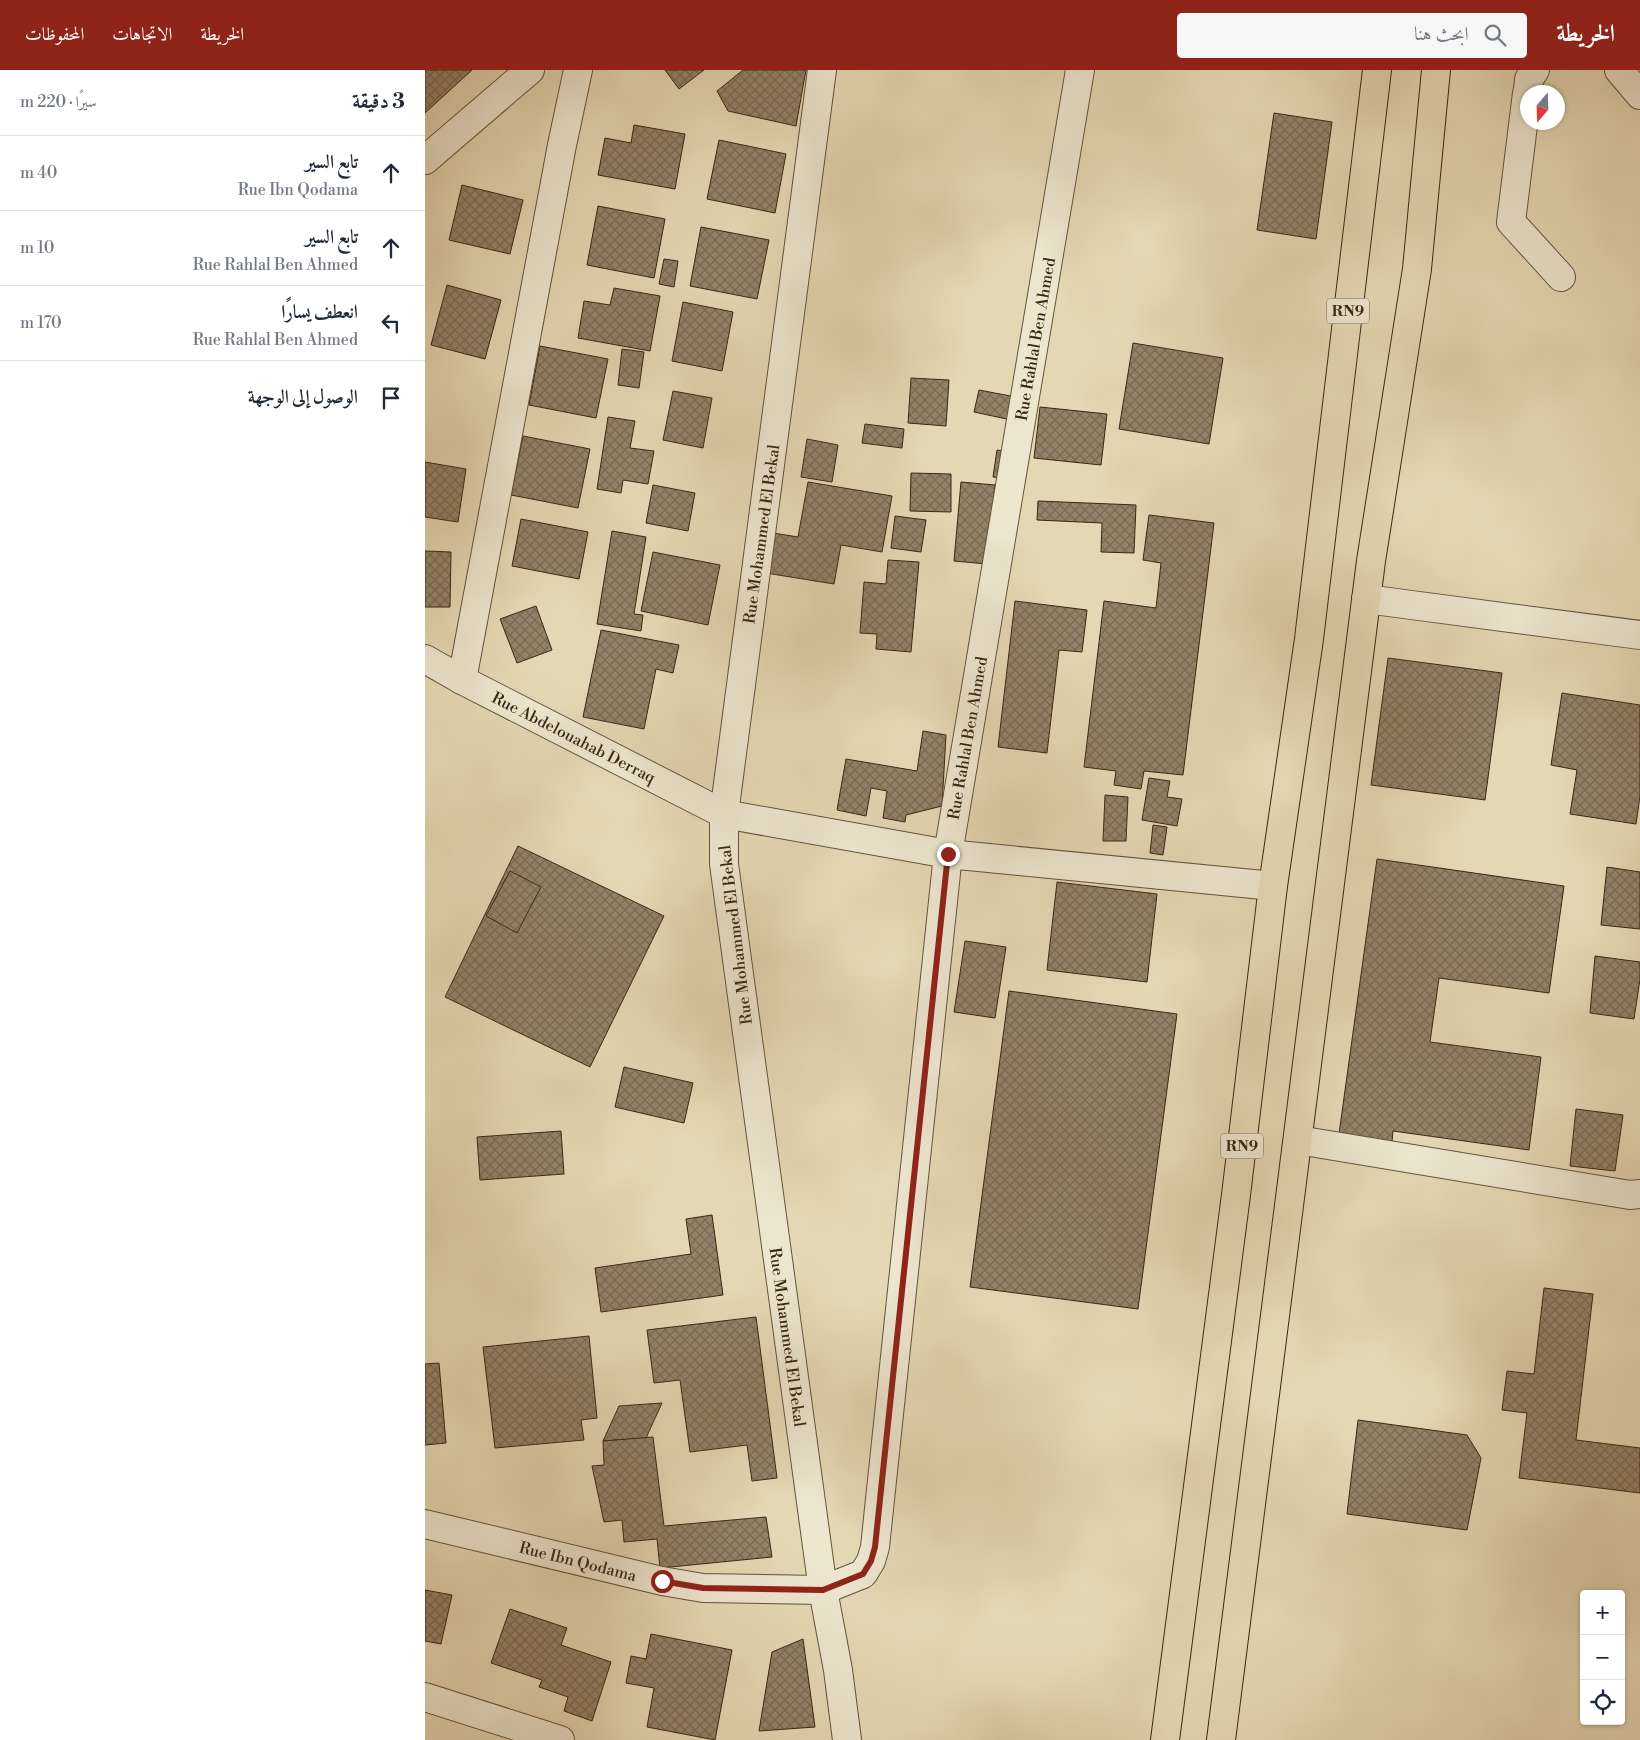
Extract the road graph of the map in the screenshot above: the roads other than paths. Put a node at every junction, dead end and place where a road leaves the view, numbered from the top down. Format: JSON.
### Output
{"nodes":[{"id":1,"x":530,"y":70,"type":"edge"},
{"id":2,"x":578,"y":70,"type":"edge"},
{"id":3,"x":822,"y":70,"type":"edge"},
{"id":4,"x":1081,"y":70,"type":"edge"},
{"id":5,"x":1377,"y":70,"type":"edge"},
{"id":6,"x":1436,"y":70,"type":"edge"},
{"id":7,"x":1535,"y":70,"type":"edge"},
{"id":8,"x":1619,"y":70,"type":"edge"},
{"id":9,"x":1529,"y":85,"type":"edge"},
{"id":10,"x":1640,"y":95,"type":"edge"},
{"id":11,"x":1523,"y":130,"type":"edge"},
{"id":12,"x":425,"y":160,"type":"edge"},
{"id":13,"x":1561,"y":277,"type":"dead end"},
{"id":14,"x":1366,"y":599,"type":"junction"},
{"id":15,"x":1640,"y":635,"type":"edge"},
{"id":16,"x":425,"y":660,"type":"edge"},
{"id":17,"x":462,"y":680,"type":"junction"},
{"id":18,"x":724,"y":814,"type":"junction"},
{"id":19,"x":948,"y":854,"type":"junction"},
{"id":20,"x":1273,"y":886,"type":"junction"},
{"id":21,"x":1297,"y":1140,"type":"junction"},
{"id":22,"x":1640,"y":1194,"type":"edge"},
{"id":23,"x":425,"y":1524,"type":"edge"},
{"id":24,"x":823,"y":1590,"type":"junction"},
{"id":25,"x":425,"y":1697,"type":"edge"},
{"id":26,"x":560,"y":1740,"type":"edge"},
{"id":27,"x":847,"y":1740,"type":"edge"},
{"id":28,"x":1165,"y":1740,"type":"edge"},
{"id":29,"x":1221,"y":1740,"type":"edge"}],
"edges":[{"from":1,"to":12,"type":"street"},
{"from":2,"to":17,"type":"street"},
{"from":3,"to":18,"type":"street","name":"Rue Mohammed El Bekal"},
{"from":4,"to":19,"type":"street","name":"Rue Rahlal Ben Ahmed"},
{"from":5,"to":20,"type":"main road","number":"RN9"},
{"from":6,"to":14,"type":"main road"},
{"from":7,"to":9,"type":"street"},
{"from":8,"to":10,"type":"street"},
{"from":11,"to":13,"type":"street"},
{"from":14,"to":15,"type":"street"},
{"from":14,"to":21,"type":"main road"},
{"from":16,"to":17,"type":"street","name":"Rue Abdelouahab Derraq"},
{"from":17,"to":18,"type":"street","name":"Rue Abdelouahab Derraq"},
{"from":18,"to":19,"type":"street","name":"Rue Abdelouahab Derraq"},
{"from":18,"to":24,"type":"street","name":"Rue Mohammed El Bekal"},
{"from":19,"to":20,"type":"street","name":"Rue Abdelouahab Derraq"},
{"from":19,"to":24,"type":"street","name":"Rue Rahlal Ben Ahmed"},
{"from":20,"to":28,"type":"main road","number":"RN9"},
{"from":21,"to":22,"type":"street"},
{"from":21,"to":29,"type":"main road"},
{"from":23,"to":24,"type":"street","name":"Rue Ibn Qodama"},
{"from":24,"to":27,"type":"street","name":"Rue Mohammed El Bekal"},
{"from":25,"to":26,"type":"street"}]}
